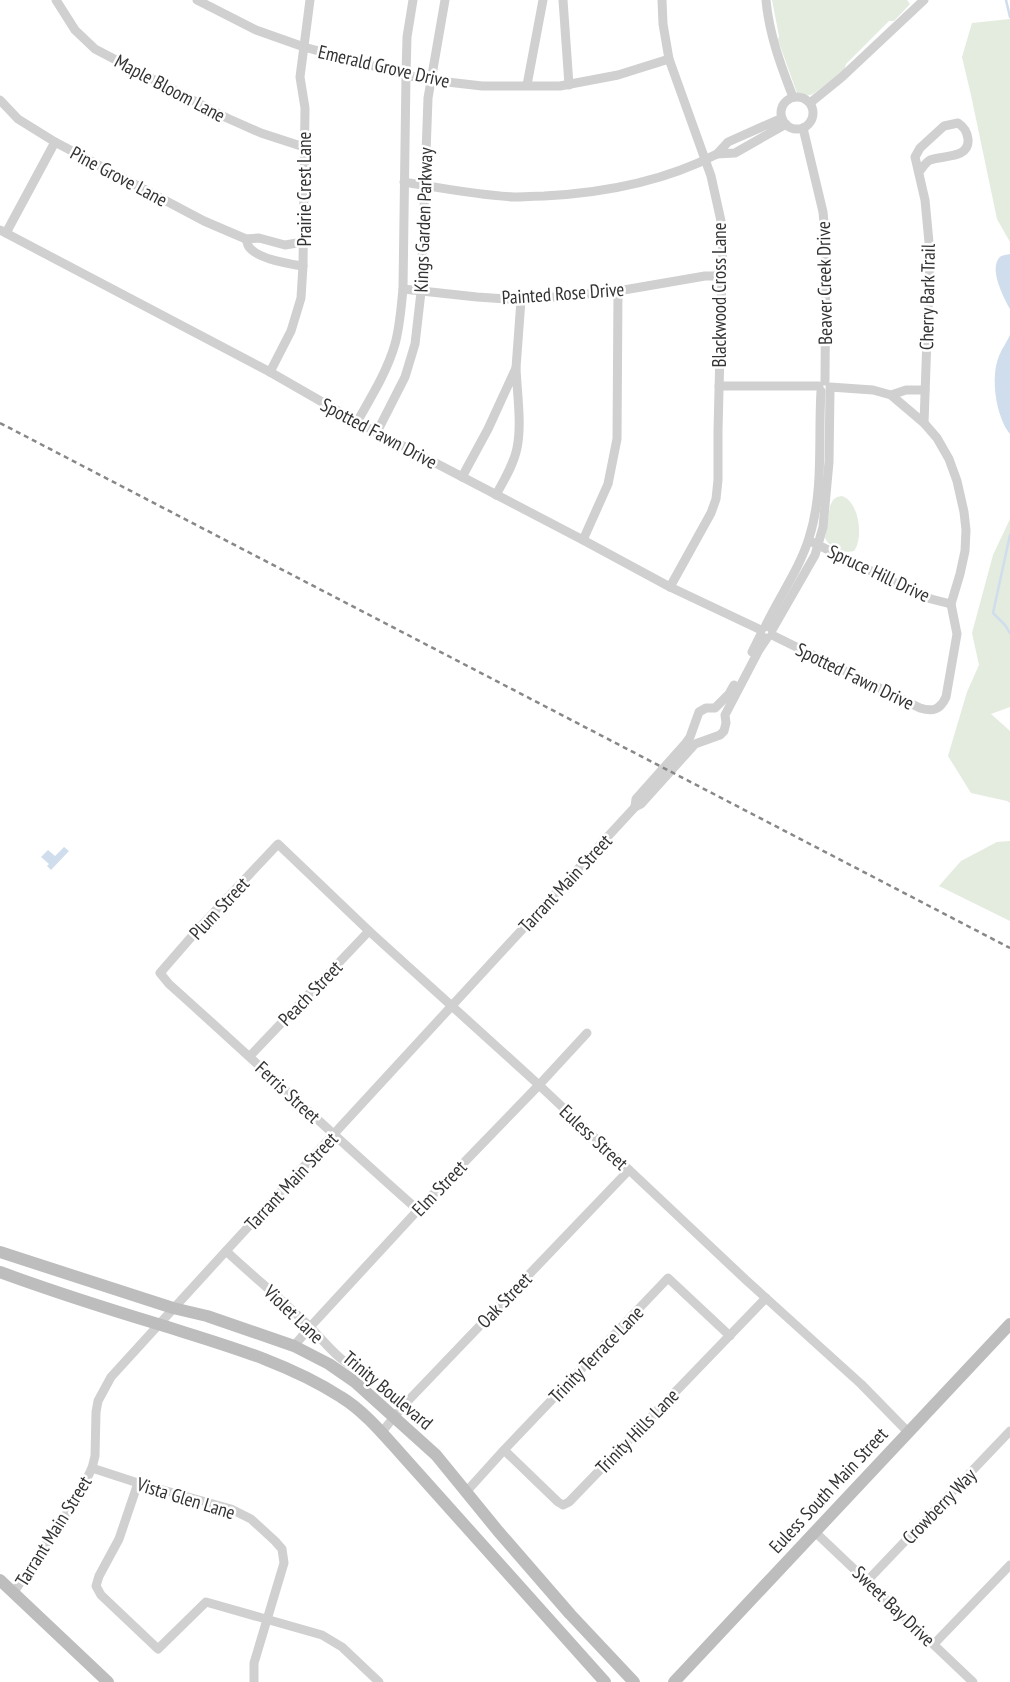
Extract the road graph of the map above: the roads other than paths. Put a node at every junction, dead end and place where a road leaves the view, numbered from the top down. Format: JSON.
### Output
{"nodes":[{"id":1,"x":56,"y":0,"type":"edge"},
{"id":2,"x":197,"y":0,"type":"edge"},
{"id":3,"x":310,"y":0,"type":"edge"},
{"id":4,"x":413,"y":0,"type":"edge"},
{"id":5,"x":445,"y":0,"type":"edge"},
{"id":6,"x":543,"y":0,"type":"edge"},
{"id":7,"x":563,"y":0,"type":"edge"},
{"id":8,"x":662,"y":0,"type":"edge"},
{"id":9,"x":766,"y":0,"type":"edge"},
{"id":10,"x":924,"y":0,"type":"edge"},
{"id":11,"x":304,"y":47,"type":"junction"},
{"id":12,"x":669,"y":59,"type":"junction"},
{"id":13,"x":406,"y":75,"type":"junction"},
{"id":14,"x":430,"y":80,"type":"junction"},
{"id":15,"x":527,"y":85,"type":"junction"},
{"id":16,"x":569,"y":85,"type":"junction"},
{"id":17,"x":792,"y":97,"type":"junction"},
{"id":18,"x":0,"y":100,"type":"edge"},
{"id":19,"x":810,"y":103,"type":"junction"},
{"id":20,"x":784,"y":121,"type":"junction"},
{"id":21,"x":803,"y":128,"type":"junction"},
{"id":22,"x":55,"y":142,"type":"junction"},
{"id":23,"x":304,"y":146,"type":"junction"},
{"id":24,"x":705,"y":160,"type":"junction"},
{"id":25,"x":919,"y":172,"type":"junction"},
{"id":26,"x":404,"y":182,"type":"junction"},
{"id":27,"x":424,"y":185,"type":"junction"},
{"id":28,"x":3,"y":232,"type":"edge"},
{"id":29,"x":246,"y":239,"type":"junction"},
{"id":30,"x":303,"y":242,"type":"junction"},
{"id":31,"x":303,"y":266,"type":"junction"},
{"id":32,"x":722,"y":276,"type":"junction"},
{"id":33,"x":403,"y":289,"type":"junction"},
{"id":34,"x":618,"y":291,"type":"junction"},
{"id":35,"x":421,"y":292,"type":"junction"},
{"id":36,"x":520,"y":300,"type":"junction"},
{"id":37,"x":516,"y":368,"type":"junction"},
{"id":38,"x":270,"y":372,"type":"junction"},
{"id":39,"x":719,"y":386,"type":"junction"},
{"id":40,"x":825,"y":387,"type":"junction"},
{"id":41,"x":925,"y":390,"type":"junction"},
{"id":42,"x":891,"y":395,"type":"junction"},
{"id":43,"x":357,"y":422,"type":"junction"},
{"id":44,"x":924,"y":423,"type":"junction"},
{"id":45,"x":376,"y":432,"type":"junction"},
{"id":46,"x":462,"y":477,"type":"junction"},
{"id":47,"x":496,"y":495,"type":"junction"},
{"id":48,"x":583,"y":540,"type":"junction"},
{"id":49,"x":808,"y":540,"type":"junction"},
{"id":50,"x":818,"y":544,"type":"junction"},
{"id":51,"x":670,"y":587,"type":"junction"},
{"id":52,"x":951,"y":604,"type":"junction"},
{"id":53,"x":766,"y":632,"type":"junction"},
{"id":54,"x":715,"y":708,"type":"junction"},
{"id":55,"x":724,"y":715,"type":"junction"},
{"id":56,"x":667,"y":770,"type":"junction"},
{"id":57,"x":278,"y":844,"type":"joint"},
{"id":58,"x":369,"y":931,"type":"junction"},
{"id":59,"x":160,"y":973,"type":"joint"},
{"id":60,"x":452,"y":1007,"type":"junction"},
{"id":61,"x":587,"y":1033,"type":"dead end"},
{"id":62,"x":250,"y":1056,"type":"junction"},
{"id":63,"x":539,"y":1085,"type":"junction"},
{"id":64,"x":334,"y":1135,"type":"junction"},
{"id":65,"x":629,"y":1170,"type":"junction"},
{"id":66,"x":418,"y":1210,"type":"junction"},
{"id":67,"x":226,"y":1251,"type":"junction"},
{"id":68,"x":0,"y":1252,"type":"edge"},
{"id":69,"x":0,"y":1272,"type":"edge"},
{"id":70,"x":766,"y":1298,"type":"junction"},
{"id":71,"x":174,"y":1308,"type":"junction"},
{"id":72,"x":158,"y":1324,"type":"junction"},
{"id":73,"x":1010,"y":1324,"type":"edge"},
{"id":74,"x":310,"y":1327,"type":"junction"},
{"id":75,"x":730,"y":1336,"type":"junction"},
{"id":76,"x":294,"y":1346,"type":"junction"},
{"id":77,"x":365,"y":1372,"type":"dead end"},
{"id":78,"x":394,"y":1416,"type":"junction"},
{"id":79,"x":1010,"y":1431,"type":"edge"},
{"id":80,"x":908,"y":1432,"type":"junction"},
{"id":81,"x":381,"y":1433,"type":"junction"},
{"id":82,"x":504,"y":1450,"type":"junction"},
{"id":83,"x":92,"y":1468,"type":"junction"},
{"id":84,"x":138,"y":1483,"type":"junction"},
{"id":85,"x":466,"y":1492,"type":"junction"},
{"id":86,"x":815,"y":1532,"type":"junction"},
{"id":87,"x":1010,"y":1565,"type":"edge"},
{"id":88,"x":0,"y":1580,"type":"edge"},
{"id":89,"x":868,"y":1580,"type":"junction"},
{"id":90,"x":14,"y":1592,"type":"junction"},
{"id":91,"x":268,"y":1620,"type":"junction"},
{"id":92,"x":934,"y":1644,"type":"junction"},
{"id":93,"x":968,"y":1680,"type":"edge"},
{"id":94,"x":108,"y":1682,"type":"edge"},
{"id":95,"x":254,"y":1682,"type":"edge"},
{"id":96,"x":379,"y":1682,"type":"edge"},
{"id":97,"x":605,"y":1682,"type":"edge"},
{"id":98,"x":634,"y":1682,"type":"edge"},
{"id":99,"x":674,"y":1682,"type":"edge"}],
"edges":[{"from":1,"to":23,"type":"street","name":"Maple Bloom Lane"},
{"from":2,"to":11,"type":"street","name":"Emerald Grove Drive"},
{"from":3,"to":11,"type":"street","name":"Prairie Crest Lane"},
{"from":4,"to":13,"type":"street","name":"Kings Garden Parkway"},
{"from":5,"to":14,"type":"street","name":"Kings Garden Parkway"},
{"from":6,"to":15,"type":"street"},
{"from":7,"to":16,"type":"street"},
{"from":8,"to":12,"type":"street","name":"Blackwood Cross Lane"},
{"from":9,"to":17,"type":"street"},
{"from":10,"to":19,"type":"street"},
{"from":11,"to":13,"type":"street","name":"Emerald Grove Drive"},
{"from":11,"to":23,"type":"street","name":"Prairie Crest Lane"},
{"from":12,"to":16,"type":"street","name":"Emerald Grove Drive"},
{"from":12,"to":24,"type":"street","name":"Blackwood Cross Lane"},
{"from":13,"to":14,"type":"street","name":"Emerald Grove Drive"},
{"from":13,"to":26,"type":"street","name":"Kings Garden Parkway"},
{"from":14,"to":15,"type":"street","name":"Emerald Grove Drive"},
{"from":14,"to":27,"type":"street","name":"Kings Garden Parkway"},
{"from":15,"to":16,"type":"street","name":"Emerald Grove Drive"},
{"from":17,"to":19,"type":"street"},
{"from":17,"to":20,"type":"street"},
{"from":18,"to":22,"type":"street","name":"Pine Grove Lane"},
{"from":19,"to":21,"type":"street"},
{"from":20,"to":21,"type":"street"},
{"from":20,"to":24,"type":"street"},
{"from":21,"to":40,"type":"street","name":"Beaver Creek Drive"},
{"from":22,"to":28,"type":"street"},
{"from":22,"to":29,"type":"street","name":"Pine Grove Lane"},
{"from":23,"to":30,"type":"street","name":"Prairie Crest Lane"},
{"from":24,"to":27,"type":"street"},
{"from":24,"to":32,"type":"street","name":"Blackwood Cross Lane"},
{"from":25,"to":25,"type":"street","name":"Cherry Bark Trail"},
{"from":25,"to":41,"type":"street","name":"Cherry Bark Trail"},
{"from":26,"to":27,"type":"street"},
{"from":26,"to":33,"type":"street","name":"Kings Garden Parkway"},
{"from":27,"to":35,"type":"street","name":"Kings Garden Parkway"},
{"from":28,"to":38,"type":"street","name":"Spotted Fawn Drive"},
{"from":29,"to":30,"type":"street","name":"Pine Grove Lane"},
{"from":29,"to":31,"type":"street","name":"Pine Grove Lane"},
{"from":30,"to":31,"type":"street","name":"Prairie Crest Lane"},
{"from":31,"to":38,"type":"street","name":"Prairie Crest Lane"},
{"from":32,"to":34,"type":"street","name":"Painted Rose Drive"},
{"from":32,"to":39,"type":"street","name":"Blackwood Cross Lane"},
{"from":33,"to":35,"type":"street","name":"Painted Rose Drive"},
{"from":33,"to":43,"type":"street","name":"Kings Garden Parkway"},
{"from":34,"to":36,"type":"street","name":"Painted Rose Drive"},
{"from":34,"to":48,"type":"street"},
{"from":35,"to":36,"type":"street","name":"Painted Rose Drive"},
{"from":35,"to":45,"type":"street","name":"Kings Garden Parkway"},
{"from":36,"to":37,"type":"street"},
{"from":37,"to":46,"type":"street"},
{"from":37,"to":47,"type":"street"},
{"from":38,"to":43,"type":"street","name":"Spotted Fawn Drive"},
{"from":39,"to":40,"type":"street"},
{"from":39,"to":51,"type":"street","name":"Blackwood Cross Lane"},
{"from":40,"to":42,"type":"street"},
{"from":40,"to":49,"type":"street","name":"Beaver Creek Drive"},
{"from":40,"to":50,"type":"street","name":"Beaver Creek Drive"},
{"from":41,"to":42,"type":"street"},
{"from":41,"to":44,"type":"street","name":"Cherry Bark Trail"},
{"from":42,"to":44,"type":"street"},
{"from":43,"to":45,"type":"street","name":"Spotted Fawn Drive"},
{"from":44,"to":52,"type":"street"},
{"from":45,"to":46,"type":"street","name":"Spotted Fawn Drive"},
{"from":46,"to":47,"type":"street","name":"Spotted Fawn Drive"},
{"from":47,"to":48,"type":"street","name":"Spotted Fawn Drive"},
{"from":48,"to":51,"type":"street","name":"Spotted Fawn Drive"},
{"from":49,"to":50,"type":"street","name":"Spruce Hill Drive"},
{"from":49,"to":53,"type":"street","name":"Beaver Creek Drive"},
{"from":50,"to":52,"type":"street","name":"Spruce Hill Drive"},
{"from":50,"to":53,"type":"street","name":"Beaver Creek Drive"},
{"from":51,"to":53,"type":"street","name":"Spotted Fawn Drive"},
{"from":52,"to":53,"type":"street","name":"Spotted Fawn Drive"},
{"from":53,"to":54,"type":"street","name":"Beaver Creek Drive"},
{"from":53,"to":55,"type":"street","name":"Beaver Creek Drive"},
{"from":54,"to":55,"type":"street"},
{"from":54,"to":56,"type":"street","name":"Beaver Creek Drive"},
{"from":55,"to":56,"type":"street","name":"Beaver Creek Drive"},
{"from":56,"to":60,"type":"street","name":"Tarrant Main Street"},
{"from":57,"to":58,"type":"street","name":"Euless Street"},
{"from":57,"to":59,"type":"street","name":"Plum Street"},
{"from":58,"to":60,"type":"street","name":"Euless Street"},
{"from":58,"to":62,"type":"street","name":"Peach Street"},
{"from":59,"to":62,"type":"street","name":"Ferris Street"},
{"from":60,"to":63,"type":"street","name":"Euless Street"},
{"from":60,"to":64,"type":"street","name":"Tarrant Main Street"},
{"from":61,"to":63,"type":"street","name":"Elm Street"},
{"from":62,"to":64,"type":"street","name":"Ferris Street"},
{"from":63,"to":65,"type":"street","name":"Euless Street"},
{"from":63,"to":66,"type":"street","name":"Elm Street"},
{"from":64,"to":66,"type":"street","name":"Ferris Street"},
{"from":64,"to":67,"type":"street","name":"Tarrant Main Street"},
{"from":65,"to":70,"type":"street","name":"Euless Street"},
{"from":65,"to":78,"type":"street","name":"Oak Street"},
{"from":66,"to":74,"type":"street","name":"Elm Street"},
{"from":67,"to":71,"type":"street","name":"Tarrant Main Street"},
{"from":67,"to":74,"type":"street","name":"Violet Lane"},
{"from":68,"to":71,"type":"main road","name":"Trinity Boulevard"},
{"from":69,"to":72,"type":"main road","name":"Trinity Boulevard"},
{"from":70,"to":75,"type":"street","name":"Trinity Hills Lane"},
{"from":70,"to":80,"type":"street","name":"Euless Street"},
{"from":71,"to":72,"type":"street","name":"Tarrant Main Street"},
{"from":71,"to":76,"type":"main road","name":"Trinity Boulevard"},
{"from":72,"to":81,"type":"main road","name":"Trinity Boulevard"},
{"from":72,"to":83,"type":"street","name":"Tarrant Main Street"},
{"from":73,"to":80,"type":"main road","name":"Euless South Main Street"},
{"from":74,"to":76,"type":"street","name":"Elm Street"},
{"from":74,"to":77,"type":"street","name":"Violet Lane"},
{"from":75,"to":82,"type":"street","name":"Trinity Hills Lane"},
{"from":75,"to":82,"type":"street","name":"Trinity Terrace Lane"},
{"from":76,"to":78,"type":"main road","name":"Trinity Boulevard"},
{"from":78,"to":81,"type":"street","name":"Oak Street"},
{"from":78,"to":85,"type":"main road","name":"Trinity Boulevard"},
{"from":79,"to":89,"type":"street","name":"Crowberry Way"},
{"from":80,"to":86,"type":"main road","name":"Euless South Main Street"},
{"from":81,"to":97,"type":"main road","name":"Trinity Boulevard"},
{"from":82,"to":85,"type":"street","name":"Trinity Terrace Lane"},
{"from":83,"to":84,"type":"street","name":"Vista Glen Lane"},
{"from":83,"to":90,"type":"street","name":"Tarrant Main Street"},
{"from":84,"to":91,"type":"street","name":"Vista Glen Lane"},
{"from":84,"to":91,"type":"street"},
{"from":85,"to":98,"type":"main road","name":"Trinity Boulevard"},
{"from":86,"to":89,"type":"street","name":"Sweet Bay Drive"},
{"from":86,"to":99,"type":"main road","name":"Euless South Main Street"},
{"from":87,"to":92,"type":"street"},
{"from":88,"to":90,"type":"main road"},
{"from":89,"to":92,"type":"street","name":"Sweet Bay Drive"},
{"from":90,"to":94,"type":"main road"},
{"from":91,"to":95,"type":"street","name":"Vista Glen Lane"},
{"from":91,"to":96,"type":"street"},
{"from":92,"to":93,"type":"street","name":"Sweet Bay Drive"}]}
